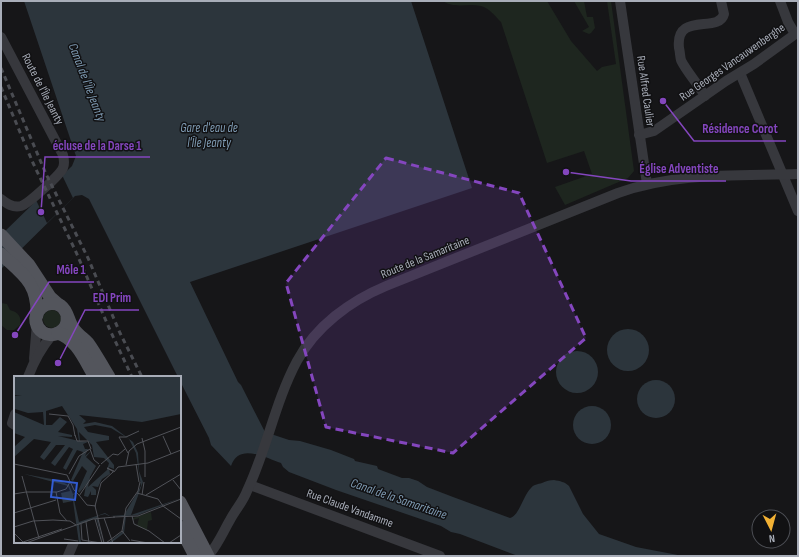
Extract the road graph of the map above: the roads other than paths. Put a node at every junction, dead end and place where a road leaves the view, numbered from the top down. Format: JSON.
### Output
{"nodes":[{"id":1,"x":620,"y":1,"type":"edge"},
{"id":2,"x":721,"y":1,"type":"edge"},
{"id":3,"x":780,"y":1,"type":"edge"},
{"id":4,"x":796,"y":33,"type":"edge"},
{"id":5,"x":1,"y":37,"type":"edge"},
{"id":6,"x":740,"y":73,"type":"junction"},
{"id":7,"x":705,"y":96,"type":"junction"},
{"id":8,"x":639,"y":135,"type":"junction"},
{"id":9,"x":798,"y":174,"type":"edge"},
{"id":10,"x":783,"y":175,"type":"junction"},
{"id":11,"x":647,"y":184,"type":"junction"},
{"id":12,"x":1,"y":199,"type":"edge"},
{"id":13,"x":798,"y":211,"type":"edge"},
{"id":14,"x":1,"y":235,"type":"edge"},
{"id":15,"x":1,"y":254,"type":"edge"},
{"id":16,"x":19,"y":263,"type":"junction"},
{"id":17,"x":59,"y":305,"type":"junction"},
{"id":18,"x":67,"y":316,"type":"junction"},
{"id":19,"x":37,"y":319,"type":"junction"},
{"id":20,"x":55,"y":334,"type":"junction"},
{"id":21,"x":33,"y":365,"type":"junction"},
{"id":22,"x":28,"y":376,"type":"edge"},
{"id":23,"x":94,"y":376,"type":"edge"},
{"id":24,"x":109,"y":376,"type":"edge"},
{"id":25,"x":250,"y":485,"type":"junction"},
{"id":26,"x":183,"y":507,"type":"edge"},
{"id":27,"x":181,"y":529,"type":"edge"},
{"id":28,"x":74,"y":543,"type":"edge"},
{"id":29,"x":68,"y":556,"type":"edge"},
{"id":30,"x":195,"y":556,"type":"edge"},
{"id":31,"x":208,"y":556,"type":"edge"},
{"id":32,"x":440,"y":556,"type":"edge"}],
"edges":[{"from":1,"to":8,"type":"street","name":"Rue Alfred Caulier"},
{"from":2,"to":7,"type":"street"},
{"from":3,"to":4,"type":"street"},
{"from":4,"to":6,"type":"street","name":"Rue Georges Vancauwenberghe"},
{"from":5,"to":12,"type":"street","name":"Route de l'Île Jeanty"},
{"from":6,"to":7,"type":"street","name":"Rue Georges Vancauwenberghe"},
{"from":6,"to":10,"type":"street"},
{"from":7,"to":8,"type":"street","name":"Rue Georges Vancauwenberghe"},
{"from":8,"to":11,"type":"street","name":"Rue Alfred Caulier"},
{"from":9,"to":10,"type":"street","name":"Route de la Samaritaine"},
{"from":10,"to":11,"type":"street","name":"Route de la Samaritaine"},
{"from":10,"to":13,"type":"street"},
{"from":11,"to":25,"type":"street","name":"Route de la Samaritaine"},
{"from":14,"to":16,"type":"main road"},
{"from":15,"to":16,"type":"main road"},
{"from":16,"to":17,"type":"main road"},
{"from":16,"to":19,"type":"main road"},
{"from":17,"to":18,"type":"main road"},
{"from":17,"to":19,"type":"main road"},
{"from":18,"to":20,"type":"main road"},
{"from":18,"to":24,"type":"main road"},
{"from":19,"to":20,"type":"main road"},
{"from":19,"to":21,"type":"street"},
{"from":20,"to":21,"type":"street"},
{"from":20,"to":23,"type":"main road"},
{"from":21,"to":22,"type":"street"},
{"from":25,"to":31,"type":"street"},
{"from":25,"to":32,"type":"street","name":"Rue Claude Vandamme"},
{"from":26,"to":31,"type":"main road"},
{"from":27,"to":30,"type":"main road"},
{"from":28,"to":29,"type":"street"}]}
